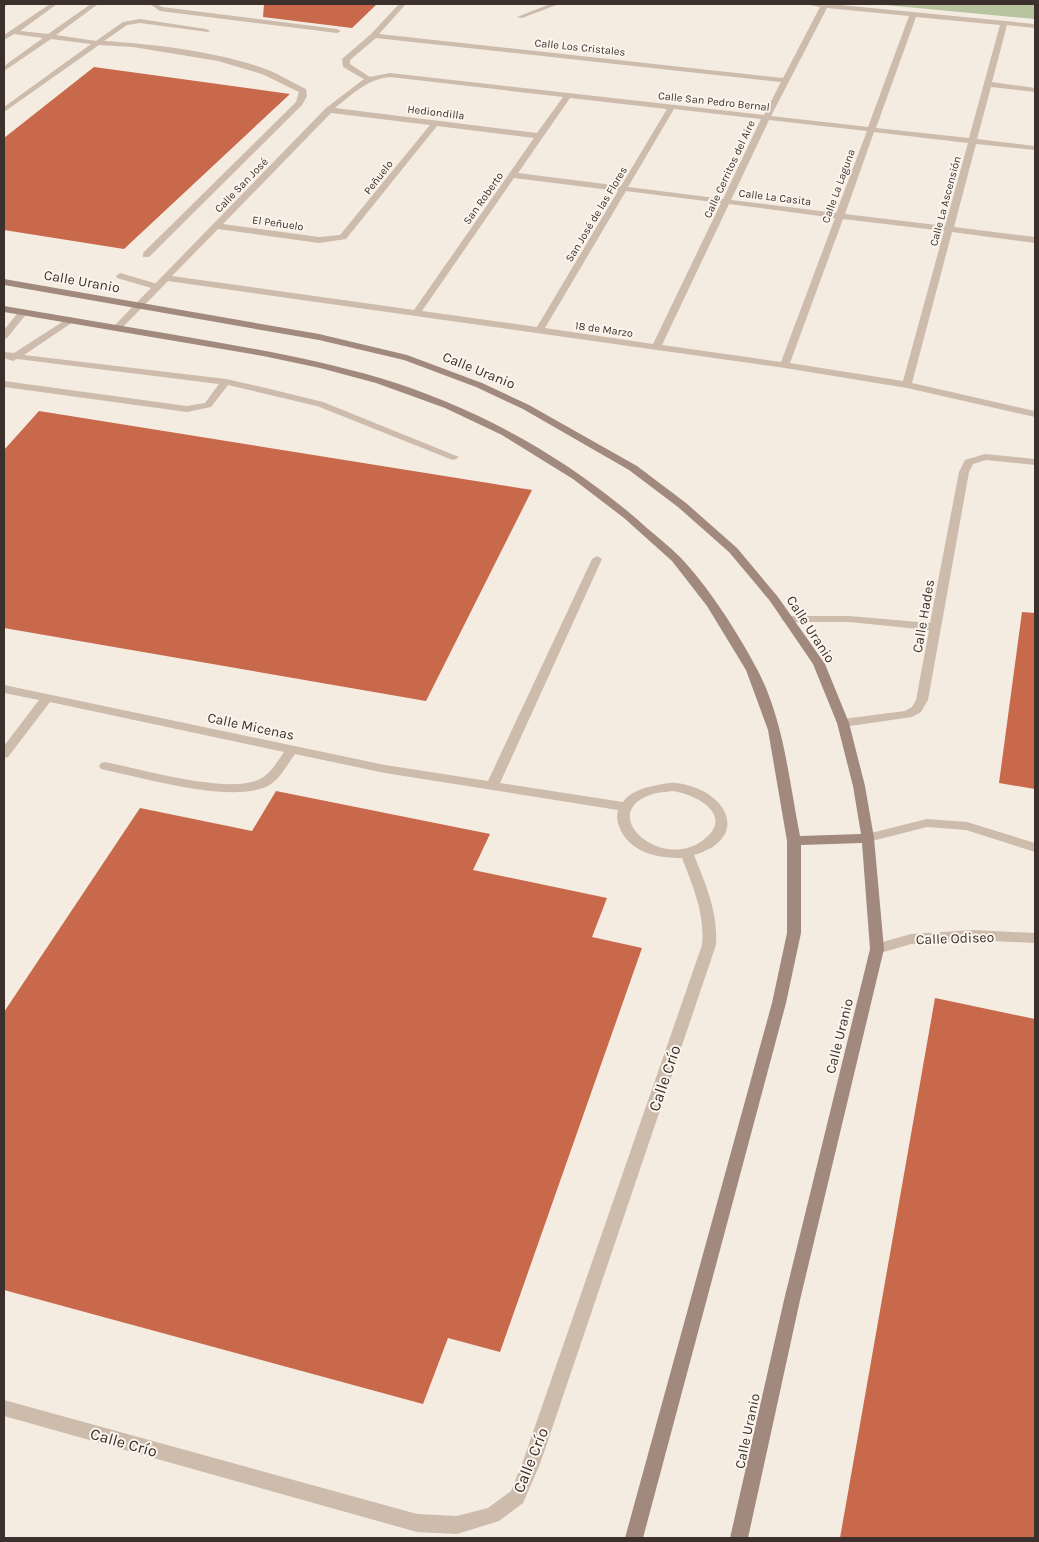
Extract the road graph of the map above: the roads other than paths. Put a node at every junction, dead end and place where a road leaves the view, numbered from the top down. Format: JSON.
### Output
{"nodes":[{"id":1,"x":54,"y":4,"type":"edge"},
{"id":2,"x":95,"y":4,"type":"edge"},
{"id":3,"x":153,"y":4,"type":"edge"},
{"id":4,"x":402,"y":4,"type":"edge"},
{"id":5,"x":556,"y":4,"type":"edge"},
{"id":6,"x":808,"y":4,"type":"edge"},
{"id":7,"x":875,"y":4,"type":"edge"},
{"id":8,"x":825,"y":5,"type":"edge"},
{"id":9,"x":913,"y":15,"type":"junction"},
{"id":10,"x":520,"y":17,"type":"dead end"},
{"id":11,"x":1035,"y":19,"type":"edge"},
{"id":12,"x":1004,"y":23,"type":"junction"},
{"id":13,"x":24,"y":25,"type":"junction"},
{"id":14,"x":1035,"y":26,"type":"edge"},
{"id":15,"x":58,"y":30,"type":"junction"},
{"id":16,"x":206,"y":30,"type":"dead end"},
{"id":17,"x":337,"y":31,"type":"dead end"},
{"id":18,"x":14,"y":32,"type":"junction"},
{"id":19,"x":105,"y":36,"type":"junction"},
{"id":20,"x":374,"y":36,"type":"junction"},
{"id":21,"x":49,"y":37,"type":"junction"},
{"id":22,"x":4,"y":38,"type":"edge"},
{"id":23,"x":97,"y":43,"type":"junction"},
{"id":24,"x":133,"y":45,"type":"junction"},
{"id":25,"x":4,"y":68,"type":"edge"},
{"id":26,"x":367,"y":78,"type":"junction"},
{"id":27,"x":784,"y":80,"type":"junction"},
{"id":28,"x":988,"y":84,"type":"junction"},
{"id":29,"x":1035,"y":90,"type":"edge"},
{"id":30,"x":568,"y":95,"type":"junction"},
{"id":31,"x":671,"y":108,"type":"junction"},
{"id":32,"x":4,"y":110,"type":"edge"},
{"id":33,"x":330,"y":110,"type":"junction"},
{"id":34,"x":766,"y":118,"type":"junction"},
{"id":35,"x":435,"y":124,"type":"junction"},
{"id":36,"x":871,"y":130,"type":"junction"},
{"id":37,"x":539,"y":136,"type":"junction"},
{"id":38,"x":973,"y":141,"type":"junction"},
{"id":39,"x":1035,"y":148,"type":"edge"},
{"id":40,"x":512,"y":175,"type":"junction"},
{"id":41,"x":623,"y":189,"type":"junction"},
{"id":42,"x":726,"y":202,"type":"junction"},
{"id":43,"x":839,"y":216,"type":"junction"},
{"id":44,"x":217,"y":226,"type":"junction"},
{"id":45,"x":949,"y":230,"type":"junction"},
{"id":46,"x":336,"y":240,"type":"joint"},
{"id":47,"x":1035,"y":240,"type":"edge"},
{"id":48,"x":146,"y":255,"type":"dead end"},
{"id":49,"x":120,"y":276,"type":"dead end"},
{"id":50,"x":167,"y":278,"type":"junction"},
{"id":51,"x":4,"y":282,"type":"edge"},
{"id":52,"x":158,"y":287,"type":"junction"},
{"id":53,"x":138,"y":307,"type":"junction"},
{"id":54,"x":4,"y":309,"type":"edge"},
{"id":55,"x":23,"y":312,"type":"junction"},
{"id":56,"x":416,"y":313,"type":"junction"},
{"id":57,"x":70,"y":320,"type":"junction"},
{"id":58,"x":117,"y":328,"type":"junction"},
{"id":59,"x":539,"y":331,"type":"junction"},
{"id":60,"x":4,"y":336,"type":"edge"},
{"id":61,"x":656,"y":348,"type":"junction"},
{"id":62,"x":4,"y":355,"type":"edge"},
{"id":63,"x":16,"y":356,"type":"junction"},
{"id":64,"x":4,"y":362,"type":"edge"},
{"id":65,"x":785,"y":365,"type":"junction"},
{"id":66,"x":226,"y":382,"type":"junction"},
{"id":67,"x":4,"y":384,"type":"edge"},
{"id":68,"x":907,"y":385,"type":"junction"},
{"id":69,"x":1035,"y":411,"type":"edge"},
{"id":70,"x":454,"y":457,"type":"dead end"},
{"id":71,"x":1035,"y":462,"type":"edge"},
{"id":72,"x":597,"y":559,"type":"dead end"},
{"id":73,"x":787,"y":618,"type":"junction"},
{"id":74,"x":936,"y":627,"type":"junction"},
{"id":75,"x":4,"y":689,"type":"edge"},
{"id":76,"x":46,"y":698,"type":"junction"},
{"id":77,"x":843,"y":723,"type":"junction"},
{"id":78,"x":292,"y":750,"type":"junction"},
{"id":79,"x":4,"y":754,"type":"edge"},
{"id":80,"x":105,"y":766,"type":"dead end"},
{"id":81,"x":493,"y":785,"type":"junction"},
{"id":82,"x":625,"y":807,"type":"junction"},
{"id":83,"x":868,"y":838,"type":"junction"},
{"id":84,"x":794,"y":841,"type":"junction"},
{"id":85,"x":1035,"y":848,"type":"edge"},
{"id":86,"x":687,"y":853,"type":"junction"},
{"id":87,"x":1035,"y":938,"type":"edge"},
{"id":88,"x":876,"y":949,"type":"junction"},
{"id":89,"x":4,"y":1408,"type":"edge"},
{"id":90,"x":634,"y":1538,"type":"edge"},
{"id":91,"x":739,"y":1538,"type":"edge"}],
"edges":[{"from":1,"to":13,"type":"street"},
{"from":2,"to":15,"type":"street"},
{"from":3,"to":17,"type":"street"},
{"from":4,"to":20,"type":"street"},
{"from":5,"to":10,"type":"street"},
{"from":6,"to":8,"type":"street"},
{"from":7,"to":11,"type":"street"},
{"from":8,"to":9,"type":"street"},
{"from":8,"to":27,"type":"street","name":"Calle Cerritos del Aire"},
{"from":9,"to":12,"type":"street"},
{"from":9,"to":36,"type":"street","name":"Calle La Laguna"},
{"from":12,"to":14,"type":"street"},
{"from":12,"to":28,"type":"street","name":"Calle La Ascensión"},
{"from":13,"to":15,"type":"street"},
{"from":13,"to":18,"type":"street"},
{"from":15,"to":19,"type":"street"},
{"from":15,"to":21,"type":"street"},
{"from":16,"to":19,"type":"street"},
{"from":18,"to":21,"type":"street"},
{"from":18,"to":22,"type":"street"},
{"from":19,"to":23,"type":"street"},
{"from":19,"to":24,"type":"street"},
{"from":20,"to":26,"type":"street"},
{"from":20,"to":27,"type":"street","name":"Calle Los Cristales"},
{"from":21,"to":23,"type":"street"},
{"from":21,"to":25,"type":"street"},
{"from":23,"to":24,"type":"street"},
{"from":23,"to":32,"type":"street"},
{"from":24,"to":48,"type":"street"},
{"from":26,"to":30,"type":"street","name":"Calle San Pedro Bernal"},
{"from":26,"to":33,"type":"street","name":"Calle San José"},
{"from":27,"to":34,"type":"street","name":"Calle Cerritos del Aire"},
{"from":28,"to":29,"type":"street"},
{"from":28,"to":38,"type":"street","name":"Calle La Ascensión"},
{"from":30,"to":31,"type":"street","name":"Calle San Pedro Bernal"},
{"from":30,"to":37,"type":"street","name":"San Roberto"},
{"from":31,"to":34,"type":"street","name":"Calle San Pedro Bernal"},
{"from":31,"to":41,"type":"street","name":"San José de las Flores"},
{"from":33,"to":35,"type":"street","name":"Hediondilla"},
{"from":33,"to":44,"type":"street","name":"Calle San José"},
{"from":34,"to":36,"type":"street","name":"Calle San Pedro Bernal"},
{"from":34,"to":42,"type":"street","name":"Calle Cerritos del Aire"},
{"from":35,"to":37,"type":"street","name":"Hediondilla"},
{"from":35,"to":46,"type":"street","name":"Peñuelo"},
{"from":36,"to":38,"type":"street","name":"Calle San Pedro Bernal"},
{"from":36,"to":43,"type":"street","name":"Calle La Laguna"},
{"from":37,"to":40,"type":"street","name":"San Roberto"},
{"from":38,"to":39,"type":"street","name":"Calle San Pedro Bernal"},
{"from":38,"to":45,"type":"street","name":"Calle La Ascensión"},
{"from":40,"to":41,"type":"street","name":"Calle La Casita"},
{"from":40,"to":56,"type":"street","name":"San Roberto"},
{"from":41,"to":42,"type":"street","name":"Calle La Casita"},
{"from":41,"to":59,"type":"street","name":"San José de las Flores"},
{"from":42,"to":43,"type":"street","name":"Calle La Casita"},
{"from":42,"to":61,"type":"street","name":"Calle Cerritos del Aire"},
{"from":43,"to":45,"type":"street","name":"Calle La Casita"},
{"from":43,"to":65,"type":"street","name":"Calle La Laguna"},
{"from":44,"to":46,"type":"street","name":"El Peñuelo"},
{"from":44,"to":50,"type":"street","name":"Calle San José"},
{"from":45,"to":47,"type":"street","name":"Calle La Casita"},
{"from":45,"to":68,"type":"street","name":"Calle La Ascensión"},
{"from":49,"to":52,"type":"street"},
{"from":50,"to":52,"type":"street","name":"Calle San José"},
{"from":50,"to":56,"type":"street","name":"18 de Marzo"},
{"from":51,"to":53,"type":"street","name":"Calle Uranio"},
{"from":52,"to":53,"type":"street","name":"Calle San José"},
{"from":53,"to":58,"type":"street","name":"Calle San José"},
{"from":53,"to":73,"type":"street","name":"Calle Uranio"},
{"from":54,"to":55,"type":"street"},
{"from":55,"to":57,"type":"street"},
{"from":55,"to":60,"type":"street"},
{"from":56,"to":59,"type":"street","name":"18 de Marzo"},
{"from":57,"to":58,"type":"street"},
{"from":57,"to":63,"type":"street"},
{"from":58,"to":84,"type":"street"},
{"from":59,"to":61,"type":"street","name":"18 de Marzo"},
{"from":61,"to":65,"type":"street","name":"18 de Marzo"},
{"from":62,"to":63,"type":"street"},
{"from":63,"to":64,"type":"street"},
{"from":63,"to":66,"type":"street"},
{"from":65,"to":68,"type":"street","name":"18 de Marzo"},
{"from":66,"to":67,"type":"street"},
{"from":66,"to":70,"type":"street"},
{"from":68,"to":69,"type":"street","name":"18 de Marzo"},
{"from":71,"to":74,"type":"street","name":"Calle Hades"},
{"from":72,"to":81,"type":"street"},
{"from":73,"to":74,"type":"street"},
{"from":73,"to":77,"type":"street","name":"Calle Uranio"},
{"from":74,"to":77,"type":"street","name":"Calle Hades"},
{"from":75,"to":76,"type":"street","name":"Calle Micenas"},
{"from":76,"to":78,"type":"street","name":"Calle Micenas"},
{"from":76,"to":79,"type":"street"},
{"from":77,"to":83,"type":"street","name":"Calle Uranio"},
{"from":78,"to":80,"type":"street"},
{"from":78,"to":81,"type":"street","name":"Calle Micenas"},
{"from":81,"to":82,"type":"street","name":"Calle Micenas"},
{"from":82,"to":86,"type":"street"},
{"from":82,"to":86,"type":"street"},
{"from":83,"to":84,"type":"street"},
{"from":83,"to":85,"type":"street"},
{"from":83,"to":88,"type":"street","name":"Calle Uranio"},
{"from":84,"to":90,"type":"street"},
{"from":86,"to":89,"type":"street","name":"Calle Crío"},
{"from":87,"to":88,"type":"street","name":"Calle Odiseo"},
{"from":88,"to":91,"type":"street","name":"Calle Uranio"}]}
